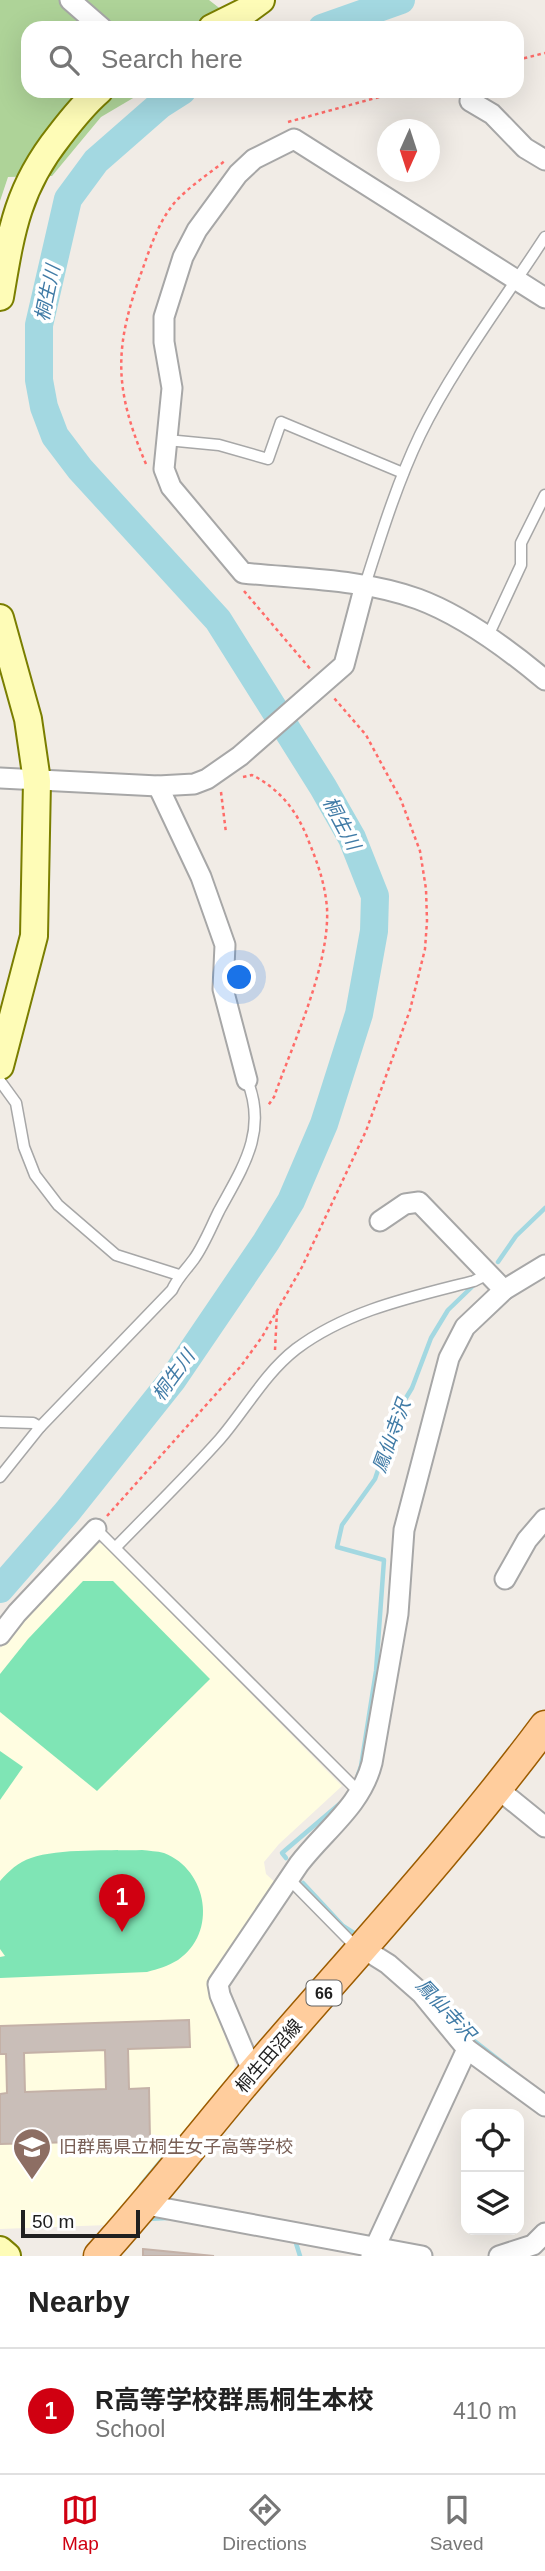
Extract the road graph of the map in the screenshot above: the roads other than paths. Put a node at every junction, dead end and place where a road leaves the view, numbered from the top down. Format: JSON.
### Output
{"nodes":[{"id":1,"x":70,"y":0,"type":"edge"},
{"id":2,"x":261,"y":0,"type":"edge"},
{"id":3,"x":94,"y":21,"type":"edge"},
{"id":4,"x":226,"y":21,"type":"edge"},
{"id":5,"x":92,"y":98,"type":"edge"},
{"id":6,"x":470,"y":100,"type":"dead end"},
{"id":7,"x":545,"y":160,"type":"edge"},
{"id":8,"x":545,"y":237,"type":"edge"},
{"id":9,"x":517,"y":281,"type":"junction"},
{"id":10,"x":0,"y":297,"type":"edge"},
{"id":11,"x":545,"y":298,"type":"edge"},
{"id":12,"x":166,"y":440,"type":"junction"},
{"id":13,"x":403,"y":473,"type":"junction"},
{"id":14,"x":545,"y":495,"type":"edge"},
{"id":15,"x":365,"y":585,"type":"junction"},
{"id":16,"x":0,"y":618,"type":"edge"},
{"id":17,"x":488,"y":636,"type":"junction"},
{"id":18,"x":545,"y":680,"type":"edge"},
{"id":19,"x":0,"y":778,"type":"edge"},
{"id":20,"x":37,"y":781,"type":"junction"},
{"id":21,"x":158,"y":786,"type":"junction"},
{"id":22,"x":0,"y":1066,"type":"edge"},
{"id":23,"x":247,"y":1080,"type":"joint"},
{"id":24,"x":0,"y":1081,"type":"edge"},
{"id":25,"x":380,"y":1220,"type":"dead end"},
{"id":26,"x":545,"y":1265,"type":"edge"},
{"id":27,"x":490,"y":1273,"type":"junction"},
{"id":28,"x":179,"y":1275,"type":"junction"},
{"id":29,"x":504,"y":1290,"type":"junction"},
{"id":30,"x":0,"y":1422,"type":"edge"},
{"id":31,"x":40,"y":1427,"type":"junction"},
{"id":32,"x":0,"y":1477,"type":"edge"},
{"id":33,"x":545,"y":1519,"type":"edge"},
{"id":34,"x":96,"y":1529,"type":"joint"},
{"id":35,"x":116,"y":1547,"type":"junction"},
{"id":36,"x":505,"y":1580,"type":"dead end"},
{"id":37,"x":0,"y":1635,"type":"edge"},
{"id":38,"x":545,"y":1726,"type":"edge"},
{"id":39,"x":498,"y":1789,"type":"junction"},
{"id":40,"x":360,"y":1793,"type":"junction"},
{"id":41,"x":545,"y":1828,"type":"edge"},
{"id":42,"x":289,"y":1879,"type":"junction"},
{"id":43,"x":364,"y":1949,"type":"junction"},
{"id":44,"x":467,"y":2049,"type":"junction"},
{"id":45,"x":253,"y":2073,"type":"junction"},
{"id":46,"x":545,"y":2106,"type":"edge"},
{"id":47,"x":146,"y":2201,"type":"junction"},
{"id":48,"x":539,"y":2244,"type":"edge"},
{"id":49,"x":0,"y":2250,"type":"edge"},
{"id":50,"x":109,"y":2251,"type":"edge"},
{"id":51,"x":374,"y":2251,"type":"edge"},
{"id":52,"x":7,"y":2256,"type":"edge"},
{"id":53,"x":422,"y":2256,"type":"edge"},
{"id":54,"x":499,"y":2256,"type":"edge"}],
"edges":[{"from":1,"to":3,"type":"street"},
{"from":2,"to":4,"type":"street"},
{"from":5,"to":10,"type":"street"},
{"from":6,"to":7,"type":"street"},
{"from":8,"to":9,"type":"lane"},
{"from":9,"to":11,"type":"street"},
{"from":9,"to":12,"type":"street"},
{"from":9,"to":13,"type":"lane"},
{"from":12,"to":13,"type":"lane"},
{"from":12,"to":15,"type":"street"},
{"from":13,"to":15,"type":"lane"},
{"from":14,"to":17,"type":"lane"},
{"from":15,"to":17,"type":"street"},
{"from":15,"to":21,"type":"street"},
{"from":16,"to":20,"type":"street"},
{"from":17,"to":18,"type":"street"},
{"from":19,"to":20,"type":"street"},
{"from":20,"to":21,"type":"street"},
{"from":20,"to":22,"type":"street"},
{"from":21,"to":23,"type":"street"},
{"from":23,"to":28,"type":"lane"},
{"from":24,"to":28,"type":"lane"},
{"from":25,"to":27,"type":"street"},
{"from":26,"to":29,"type":"street"},
{"from":27,"to":29,"type":"street"},
{"from":27,"to":35,"type":"lane"},
{"from":28,"to":31,"type":"lane"},
{"from":29,"to":40,"type":"street"},
{"from":30,"to":31,"type":"lane"},
{"from":31,"to":32,"type":"lane"},
{"from":33,"to":36,"type":"street"},
{"from":34,"to":35,"type":"lane"},
{"from":34,"to":37,"type":"street"},
{"from":35,"to":40,"type":"lane"},
{"from":38,"to":39,"type":"main road","name":"桐生田沼線","number":"66"},
{"from":39,"to":41,"type":"street"},
{"from":39,"to":43,"type":"main road","name":"桐生田沼線","number":"66"},
{"from":40,"to":42,"type":"street"},
{"from":42,"to":43,"type":"lane"},
{"from":42,"to":45,"type":"street"},
{"from":43,"to":44,"type":"street"},
{"from":43,"to":45,"type":"main road","name":"桐生田沼線","number":"66"},
{"from":44,"to":46,"type":"street"},
{"from":44,"to":51,"type":"street"},
{"from":45,"to":47,"type":"main road","name":"桐生田沼線","number":"66"},
{"from":47,"to":50,"type":"main road","name":"桐生田沼線","number":"66"},
{"from":47,"to":51,"type":"street"},
{"from":48,"to":54,"type":"street"},
{"from":49,"to":52,"type":"street"},
{"from":51,"to":53,"type":"street"}]}
